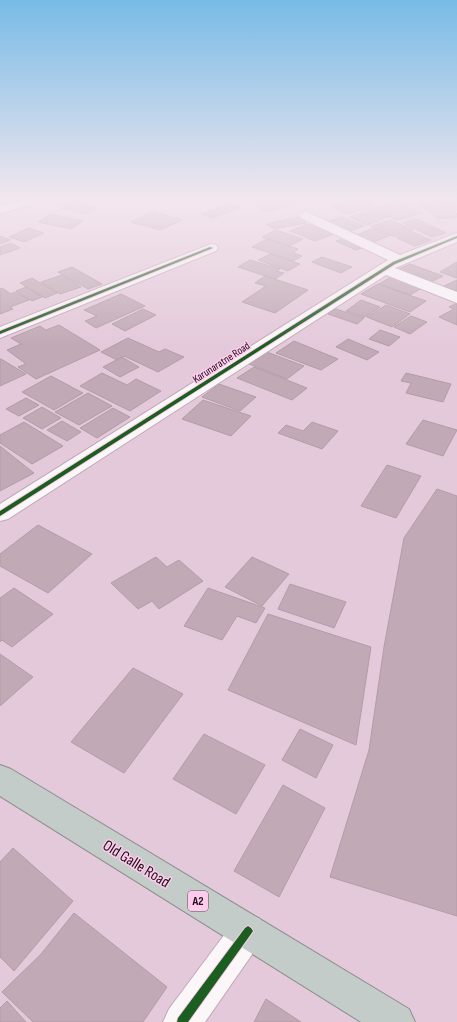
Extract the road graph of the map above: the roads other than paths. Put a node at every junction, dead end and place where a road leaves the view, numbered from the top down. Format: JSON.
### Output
{"nodes":[{"id":1,"x":209,"y":249,"type":"edge"},
{"id":2,"x":375,"y":249,"type":"edge"},
{"id":3,"x":428,"y":249,"type":"edge"},
{"id":4,"x":399,"y":260,"type":"junction"},
{"id":5,"x":384,"y":269,"type":"junction"},
{"id":6,"x":457,"y":298,"type":"edge"},
{"id":7,"x":0,"y":333,"type":"edge"},
{"id":8,"x":0,"y":514,"type":"edge"},
{"id":9,"x":0,"y":778,"type":"edge"},
{"id":10,"x":248,"y":931,"type":"junction"},
{"id":11,"x":182,"y":1022,"type":"edge"},
{"id":12,"x":396,"y":1022,"type":"edge"}],
"edges":[{"from":1,"to":7,"type":"street"},
{"from":2,"to":4,"type":"street"},
{"from":3,"to":4,"type":"street","name":"Karunaratne Road"},
{"from":4,"to":5,"type":"street","name":"Karunaratne Road"},
{"from":5,"to":6,"type":"street"},
{"from":5,"to":8,"type":"street","name":"Karunaratne Road"},
{"from":9,"to":10,"type":"highway","name":"Old Galle Road","number":"A2"},
{"from":10,"to":11,"type":"street"},
{"from":10,"to":12,"type":"highway","name":"Old Galle Road","number":"A2"}]}
